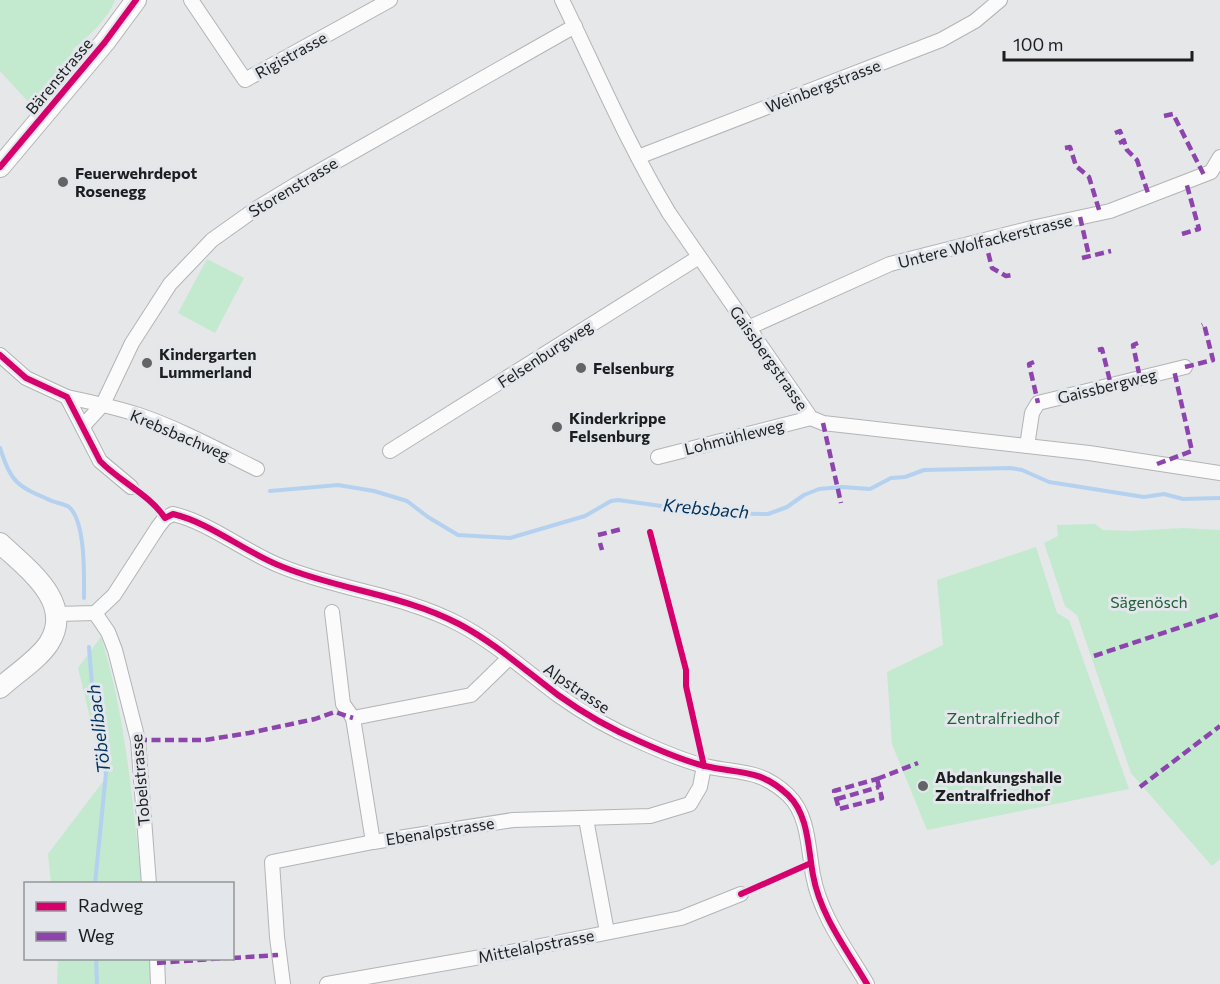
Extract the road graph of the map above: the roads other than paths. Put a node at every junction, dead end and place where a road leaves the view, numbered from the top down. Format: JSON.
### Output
{"nodes":[{"id":1,"x":136,"y":0,"type":"edge"},
{"id":2,"x":191,"y":0,"type":"edge"},
{"id":3,"x":390,"y":0,"type":"edge"},
{"id":4,"x":562,"y":0,"type":"edge"},
{"id":5,"x":1000,"y":0,"type":"edge"},
{"id":6,"x":575,"y":26,"type":"junction"},
{"id":7,"x":1220,"y":157,"type":"edge"},
{"id":8,"x":638,"y":158,"type":"junction"},
{"id":9,"x":0,"y":167,"type":"edge"},
{"id":10,"x":699,"y":257,"type":"junction"},
{"id":11,"x":748,"y":328,"type":"junction"},
{"id":12,"x":0,"y":356,"type":"edge"},
{"id":13,"x":1185,"y":367,"type":"dead end"},
{"id":14,"x":67,"y":397,"type":"junction"},
{"id":15,"x":103,"y":404,"type":"junction"},
{"id":16,"x":811,"y":418,"type":"junction"},
{"id":17,"x":83,"y":426,"type":"junction"},
{"id":18,"x":1027,"y":446,"type":"junction"},
{"id":19,"x":390,"y":451,"type":"dead end"},
{"id":20,"x":658,"y":457,"type":"dead end"},
{"id":21,"x":257,"y":469,"type":"dead end"},
{"id":22,"x":1220,"y":473,"type":"edge"},
{"id":23,"x":131,"y":487,"type":"dead end"},
{"id":24,"x":0,"y":543,"type":"edge"},
{"id":25,"x":332,"y":612,"type":"dead end"},
{"id":26,"x":95,"y":613,"type":"junction"},
{"id":27,"x":57,"y":614,"type":"junction"},
{"id":28,"x":509,"y":658,"type":"junction"},
{"id":29,"x":0,"y":688,"type":"edge"},
{"id":30,"x":353,"y":718,"type":"junction"},
{"id":31,"x":704,"y":766,"type":"junction"},
{"id":32,"x":586,"y":819,"type":"junction"},
{"id":33,"x":373,"y":842,"type":"junction"},
{"id":34,"x":149,"y":882,"type":"edge"},
{"id":35,"x":741,"y":894,"type":"dead end"},
{"id":36,"x":607,"y":932,"type":"junction"},
{"id":37,"x":157,"y":960,"type":"edge"},
{"id":38,"x":158,"y":984,"type":"edge"},
{"id":39,"x":283,"y":984,"type":"edge"},
{"id":40,"x":327,"y":984,"type":"edge"},
{"id":41,"x":867,"y":984,"type":"edge"}],
"edges":[{"from":1,"to":9,"type":"main road","name":"Bärenstrasse"},
{"from":2,"to":3,"type":"street","name":"Rigistrasse"},
{"from":4,"to":6,"type":"street","name":"Gaissbergstrasse"},
{"from":5,"to":8,"type":"street","name":"Weinbergstrasse"},
{"from":6,"to":8,"type":"street","name":"Gaissbergstrasse"},
{"from":6,"to":15,"type":"street","name":"Storenstrasse"},
{"from":7,"to":11,"type":"street","name":"Untere Wolfackerstrasse"},
{"from":8,"to":10,"type":"street","name":"Gaissbergstrasse"},
{"from":10,"to":11,"type":"street","name":"Gaissbergstrasse"},
{"from":10,"to":19,"type":"street","name":"Felsenburgweg"},
{"from":11,"to":16,"type":"street","name":"Gaissbergstrasse"},
{"from":12,"to":14,"type":"street"},
{"from":13,"to":18,"type":"street","name":"Gaissbergweg"},
{"from":14,"to":15,"type":"street","name":"Krebsbachweg"},
{"from":14,"to":17,"type":"street"},
{"from":15,"to":17,"type":"street","name":"Storenstrasse"},
{"from":15,"to":21,"type":"street","name":"Krebsbachweg"},
{"from":16,"to":18,"type":"street","name":"Gaissbergstrasse"},
{"from":16,"to":20,"type":"street","name":"Lohmühleweg"},
{"from":17,"to":23,"type":"street"},
{"from":18,"to":22,"type":"street","name":"Gaissbergstrasse"},
{"from":24,"to":27,"type":"main road"},
{"from":25,"to":30,"type":"street"},
{"from":26,"to":27,"type":"street"},
{"from":26,"to":28,"type":"street","name":"Alpstrasse"},
{"from":26,"to":34,"type":"street","name":"Tobelstrasse"},
{"from":27,"to":29,"type":"main road"},
{"from":28,"to":30,"type":"street"},
{"from":28,"to":31,"type":"street","name":"Alpstrasse"},
{"from":30,"to":33,"type":"street"},
{"from":31,"to":32,"type":"street","name":"Ebenalpstrasse"},
{"from":31,"to":41,"type":"street","name":"Alpstrasse"},
{"from":32,"to":33,"type":"street","name":"Ebenalpstrasse"},
{"from":32,"to":36,"type":"street"},
{"from":33,"to":39,"type":"street","name":"Ebenalpstrasse"},
{"from":35,"to":36,"type":"street","name":"Mittelalpstrasse"},
{"from":36,"to":40,"type":"street","name":"Mittelalpstrasse"},
{"from":37,"to":38,"type":"street"}]}
